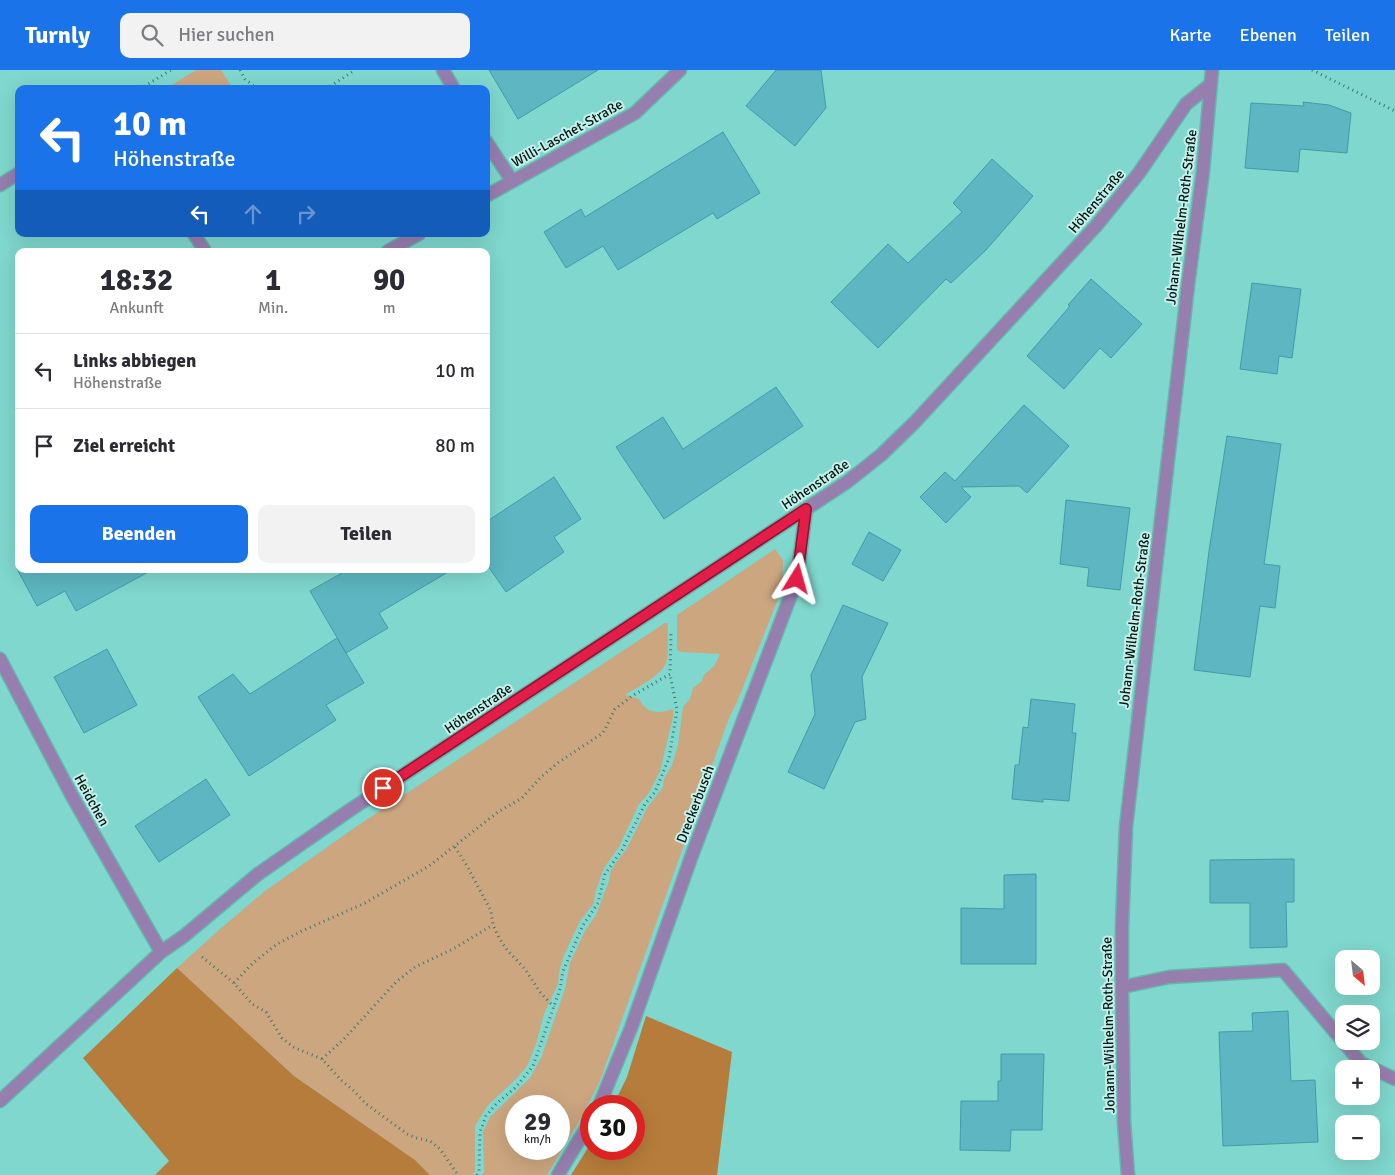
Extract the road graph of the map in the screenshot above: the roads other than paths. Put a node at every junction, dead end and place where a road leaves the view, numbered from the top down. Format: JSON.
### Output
{"nodes":[{"id":1,"x":443,"y":70,"type":"edge"},
{"id":2,"x":680,"y":70,"type":"edge"},
{"id":3,"x":1212,"y":70,"type":"edge"},
{"id":4,"x":452,"y":85,"type":"edge"},
{"id":5,"x":1210,"y":85,"type":"junction"},
{"id":6,"x":490,"y":146,"type":"edge"},
{"id":7,"x":15,"y":176,"type":"edge"},
{"id":8,"x":512,"y":181,"type":"junction"},
{"id":9,"x":0,"y":185,"type":"edge"},
{"id":10,"x":490,"y":194,"type":"edge"},
{"id":11,"x":196,"y":237,"type":"edge"},
{"id":12,"x":414,"y":237,"type":"edge"},
{"id":13,"x":203,"y":248,"type":"edge"},
{"id":14,"x":393,"y":248,"type":"edge"},
{"id":15,"x":806,"y":509,"type":"junction"},
{"id":16,"x":0,"y":659,"type":"edge"},
{"id":17,"x":161,"y":952,"type":"junction"},
{"id":18,"x":1122,"y":987,"type":"junction"},
{"id":19,"x":1395,"y":1080,"type":"edge"},
{"id":20,"x":604,"y":1095,"type":"edge"},
{"id":21,"x":0,"y":1102,"type":"edge"},
{"id":22,"x":580,"y":1138,"type":"edge"},
{"id":23,"x":558,"y":1175,"type":"edge"},
{"id":24,"x":1128,"y":1175,"type":"edge"}],
"edges":[{"from":1,"to":4,"type":"street"},
{"from":2,"to":8,"type":"street","name":"Willi-Laschet-Straße"},
{"from":3,"to":5,"type":"street","name":"Johann-Wilhelm-Roth-Straße"},
{"from":5,"to":15,"type":"street","name":"Höhenstraße"},
{"from":5,"to":18,"type":"street","name":"Johann-Wilhelm-Roth-Straße"},
{"from":6,"to":8,"type":"street","name":"Willi-Laschet-Straße"},
{"from":7,"to":9,"type":"street"},
{"from":8,"to":10,"type":"street","name":"Willi-Laschet-Straße"},
{"from":11,"to":13,"type":"street"},
{"from":12,"to":14,"type":"street"},
{"from":15,"to":17,"type":"street","name":"Höhenstraße"},
{"from":15,"to":20,"type":"street","name":"Dreckerbusch"},
{"from":16,"to":17,"type":"street","name":"Heidchen"},
{"from":17,"to":21,"type":"street","name":"Höhenstraße"},
{"from":18,"to":19,"type":"street"},
{"from":18,"to":24,"type":"street","name":"Johann-Wilhelm-Roth-Straße"},
{"from":22,"to":23,"type":"street"}]}
